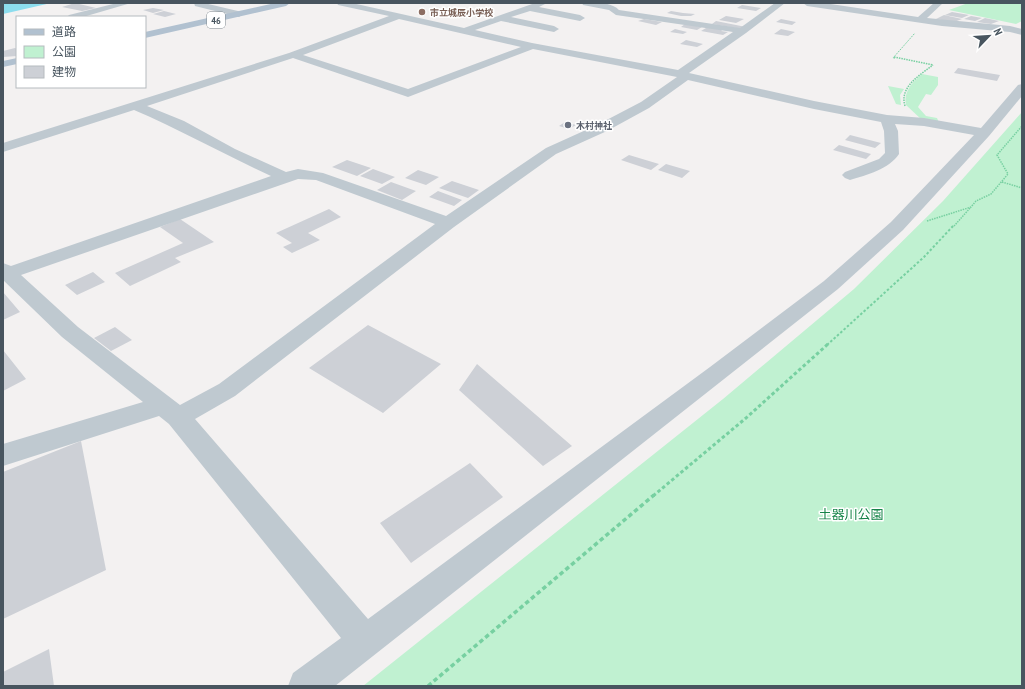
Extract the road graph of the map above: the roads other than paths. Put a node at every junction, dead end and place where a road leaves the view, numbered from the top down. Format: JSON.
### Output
{"nodes":[{"id":1,"x":127,"y":3,"type":"edge"},
{"id":2,"x":286,"y":3,"type":"edge"},
{"id":3,"x":341,"y":3,"type":"edge"},
{"id":4,"x":543,"y":3,"type":"edge"},
{"id":5,"x":586,"y":3,"type":"edge"},
{"id":6,"x":781,"y":3,"type":"edge"},
{"id":7,"x":807,"y":3,"type":"edge"},
{"id":8,"x":939,"y":3,"type":"edge"},
{"id":9,"x":198,"y":4,"type":"edge"},
{"id":10,"x":529,"y":8,"type":"junction"},
{"id":11,"x":663,"y":8,"type":"dead end"},
{"id":12,"x":239,"y":14,"type":"junction"},
{"id":13,"x":88,"y":16,"type":"edge"},
{"id":14,"x":398,"y":16,"type":"junction"},
{"id":15,"x":647,"y":17,"type":"junction"},
{"id":16,"x":500,"y":18,"type":"junction"},
{"id":17,"x":921,"y":19,"type":"junction"},
{"id":18,"x":743,"y":30,"type":"junction"},
{"id":19,"x":464,"y":31,"type":"junction"},
{"id":20,"x":1022,"y":32,"type":"edge"},
{"id":21,"x":146,"y":34,"type":"edge"},
{"id":22,"x":532,"y":46,"type":"junction"},
{"id":23,"x":293,"y":55,"type":"junction"},
{"id":24,"x":16,"y":61,"type":"edge"},
{"id":25,"x":3,"y":64,"type":"edge"},
{"id":26,"x":683,"y":75,"type":"junction"},
{"id":27,"x":1022,"y":88,"type":"edge"},
{"id":28,"x":133,"y":105,"type":"junction"},
{"id":29,"x":887,"y":119,"type":"junction"},
{"id":30,"x":984,"y":133,"type":"junction"},
{"id":31,"x":3,"y":148,"type":"edge"},
{"id":32,"x":850,"y":176,"type":"dead end"},
{"id":33,"x":284,"y":177,"type":"junction"},
{"id":34,"x":448,"y":224,"type":"junction"},
{"id":35,"x":6,"y":271,"type":"edge"},
{"id":36,"x":171,"y":411,"type":"junction"},
{"id":37,"x":3,"y":455,"type":"edge"},
{"id":38,"x":365,"y":641,"type":"junction"},
{"id":39,"x":306,"y":686,"type":"edge"}],
"edges":[{"from":1,"to":13,"type":"street"},
{"from":2,"to":12,"type":"main road","number":"46"},
{"from":3,"to":14,"type":"street"},
{"from":4,"to":10,"type":"street"},
{"from":5,"to":15,"type":"street"},
{"from":6,"to":18,"type":"street"},
{"from":7,"to":17,"type":"street"},
{"from":8,"to":17,"type":"street"},
{"from":9,"to":12,"type":"street"},
{"from":10,"to":16,"type":"street"},
{"from":10,"to":16,"type":"street"},
{"from":11,"to":15,"type":"street"},
{"from":12,"to":21,"type":"main road","number":"46"},
{"from":14,"to":19,"type":"street"},
{"from":14,"to":23,"type":"street"},
{"from":15,"to":18,"type":"street"},
{"from":16,"to":19,"type":"street"},
{"from":17,"to":20,"type":"street"},
{"from":18,"to":26,"type":"street"},
{"from":19,"to":22,"type":"street"},
{"from":22,"to":23,"type":"street"},
{"from":22,"to":26,"type":"street"},
{"from":23,"to":28,"type":"street"},
{"from":24,"to":25,"type":"main road"},
{"from":26,"to":29,"type":"street"},
{"from":26,"to":34,"type":"street"},
{"from":27,"to":30,"type":"street"},
{"from":28,"to":31,"type":"street"},
{"from":28,"to":33,"type":"street"},
{"from":29,"to":30,"type":"street"},
{"from":29,"to":32,"type":"street"},
{"from":30,"to":38,"type":"street"},
{"from":33,"to":34,"type":"street"},
{"from":33,"to":35,"type":"street"},
{"from":34,"to":36,"type":"street"},
{"from":35,"to":36,"type":"street"},
{"from":36,"to":37,"type":"street"},
{"from":36,"to":38,"type":"street"},
{"from":38,"to":39,"type":"street"}]}
